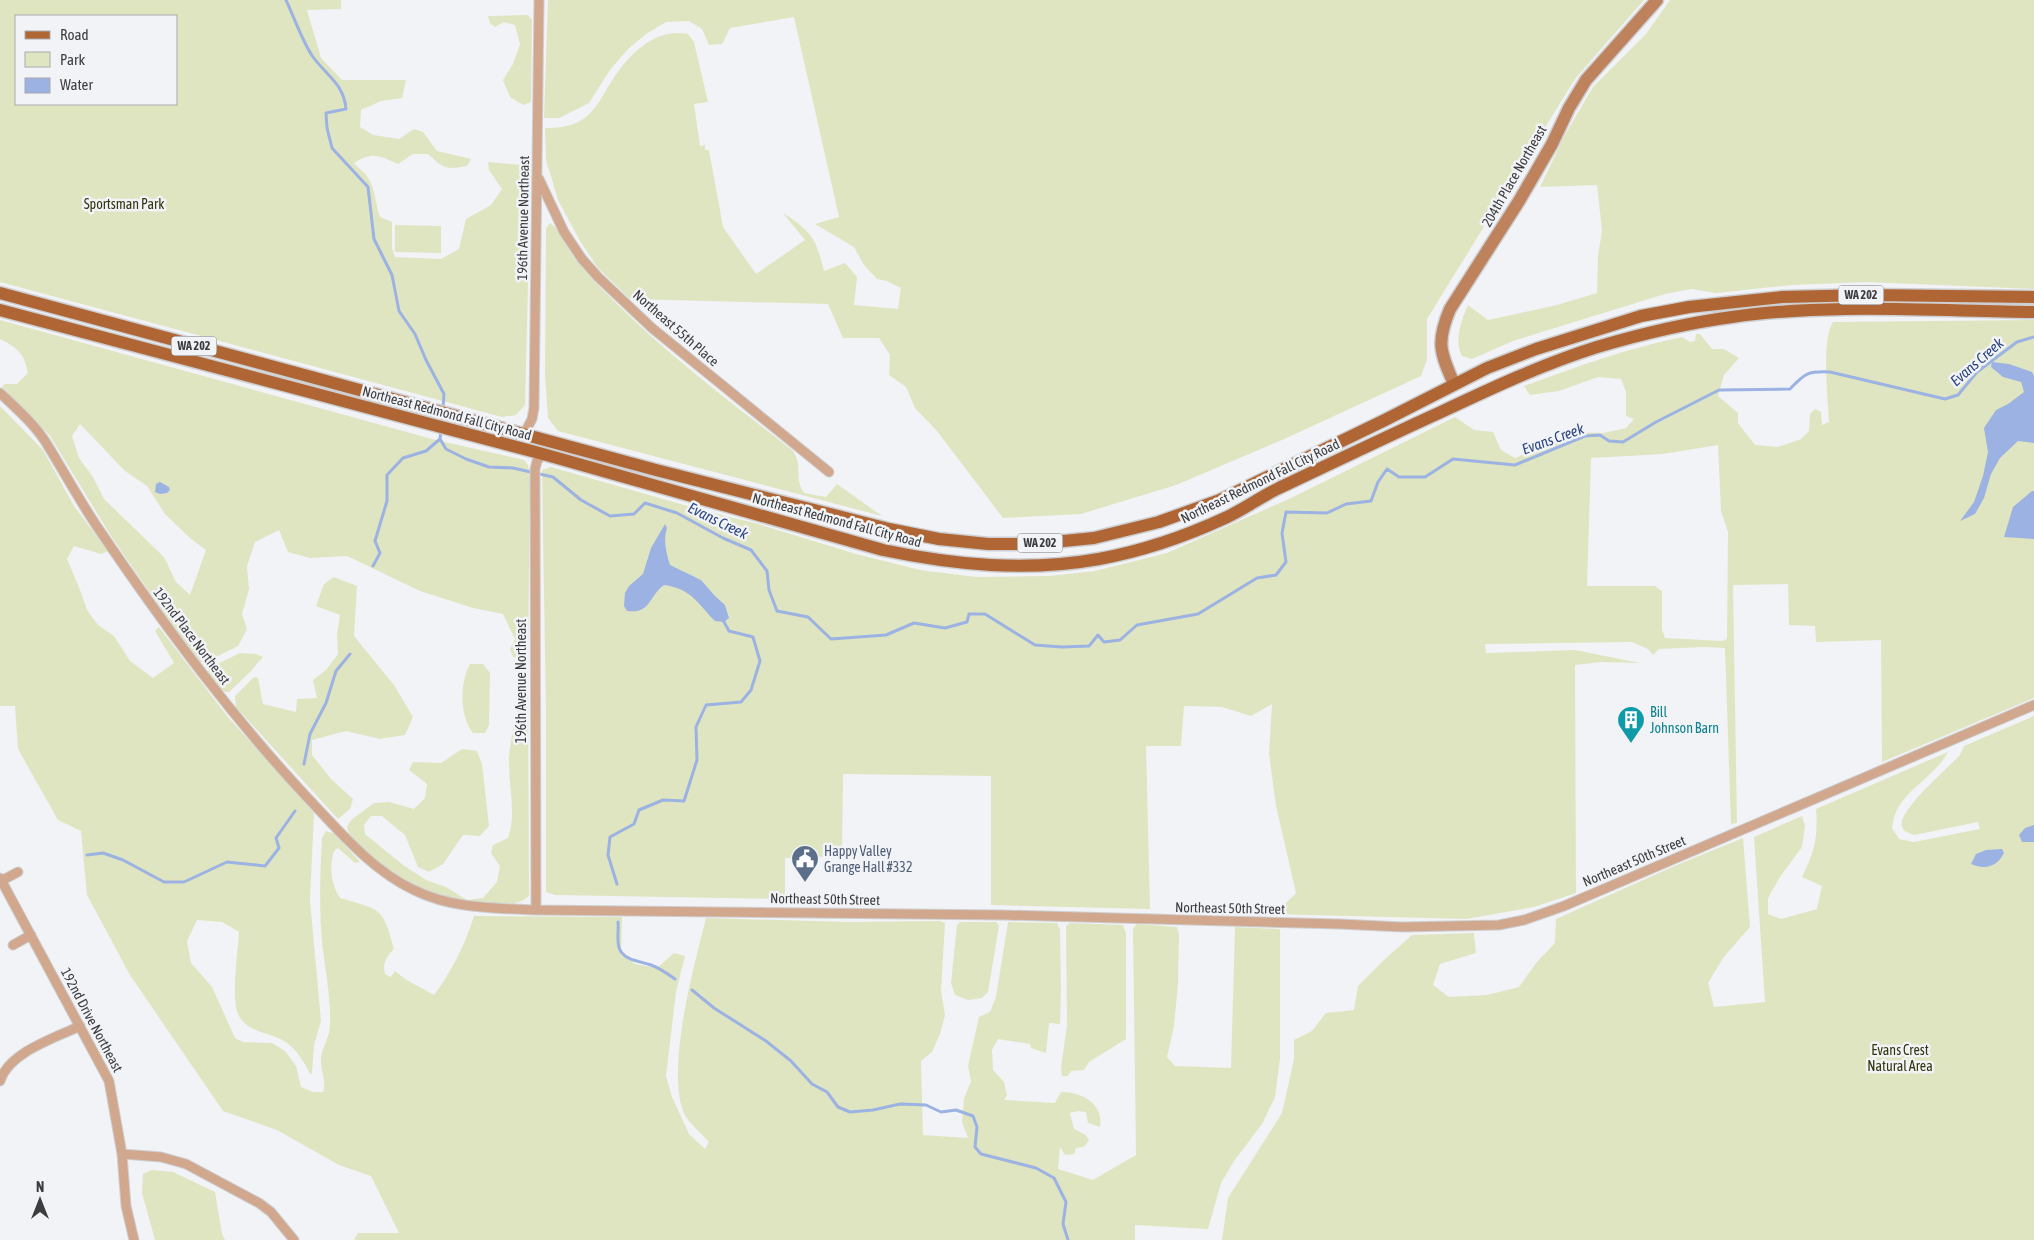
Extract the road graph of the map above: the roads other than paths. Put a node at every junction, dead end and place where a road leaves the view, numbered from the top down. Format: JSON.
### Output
{"nodes":[{"id":1,"x":539,"y":0,"type":"edge"},
{"id":2,"x":1658,"y":0,"type":"edge"},
{"id":3,"x":538,"y":177,"type":"junction"},
{"id":4,"x":0,"y":293,"type":"edge"},
{"id":5,"x":2034,"y":297,"type":"edge"},
{"id":6,"x":0,"y":310,"type":"edge"},
{"id":7,"x":2034,"y":312,"type":"edge"},
{"id":8,"x":1454,"y":384,"type":"junction"},
{"id":9,"x":0,"y":393,"type":"edge"},
{"id":10,"x":1462,"y":401,"type":"junction"},
{"id":11,"x":524,"y":434,"type":"junction"},
{"id":12,"x":500,"y":443,"type":"junction"},
{"id":13,"x":562,"y":444,"type":"junction"},
{"id":14,"x":543,"y":454,"type":"junction"},
{"id":15,"x":829,"y":472,"type":"dead end"},
{"id":16,"x":2034,"y":705,"type":"edge"},
{"id":17,"x":18,"y":872,"type":"dead end"},
{"id":18,"x":388,"y":875,"type":"joint"},
{"id":19,"x":1,"y":880,"type":"edge"},
{"id":20,"x":536,"y":910,"type":"junction"},
{"id":21,"x":31,"y":935,"type":"junction"},
{"id":22,"x":13,"y":945,"type":"dead end"},
{"id":23,"x":80,"y":1026,"type":"junction"},
{"id":24,"x":0,"y":1081,"type":"edge"},
{"id":25,"x":122,"y":1154,"type":"junction"},
{"id":26,"x":134,"y":1240,"type":"edge"},
{"id":27,"x":294,"y":1240,"type":"edge"}],
"edges":[{"from":1,"to":3,"type":"street","name":"196th Avenue Northeast"},
{"from":2,"to":8,"type":"street","name":"204th Place Northeast"},
{"from":3,"to":11,"type":"street","name":"196th Avenue Northeast"},
{"from":3,"to":15,"type":"street","name":"Northeast 55th Place"},
{"from":4,"to":11,"type":"main road","name":"Northeast Redmond Fall City Road","number":"WA 202"},
{"from":5,"to":8,"type":"main road","name":"Northeast Redmond Fall City Road","number":"WA 202"},
{"from":6,"to":12,"type":"main road","name":"Northeast Redmond Fall City Road","number":"WA 202"},
{"from":7,"to":10,"type":"main road","name":"Northeast Redmond Fall City Road","number":"WA 202"},
{"from":8,"to":10,"type":"main road"},
{"from":8,"to":13,"type":"main road","name":"Northeast Redmond Fall City Road","number":"WA 202"},
{"from":9,"to":18,"type":"street","name":"192nd Place Northeast"},
{"from":10,"to":14,"type":"main road","name":"Northeast Redmond Fall City Road","number":"WA 202"},
{"from":11,"to":12,"type":"main road"},
{"from":11,"to":13,"type":"main road","name":"Northeast Redmond Fall City Road","number":"WA 202"},
{"from":12,"to":14,"type":"main road","name":"Northeast Redmond Fall City Road","number":"WA 202"},
{"from":13,"to":14,"type":"main road"},
{"from":14,"to":20,"type":"street","name":"196th Avenue Northeast"},
{"from":16,"to":20,"type":"street","name":"Northeast 50th Street"},
{"from":17,"to":19,"type":"street","name":"192nd Drive Northeast"},
{"from":18,"to":20,"type":"street","name":"Northeast 50th Street"},
{"from":19,"to":21,"type":"street","name":"192nd Drive Northeast"},
{"from":21,"to":22,"type":"street"},
{"from":21,"to":23,"type":"street","name":"192nd Drive Northeast"},
{"from":23,"to":24,"type":"street"},
{"from":23,"to":25,"type":"street","name":"192nd Drive Northeast"},
{"from":25,"to":26,"type":"street","name":"192nd Drive Northeast"},
{"from":25,"to":27,"type":"street"}]}
